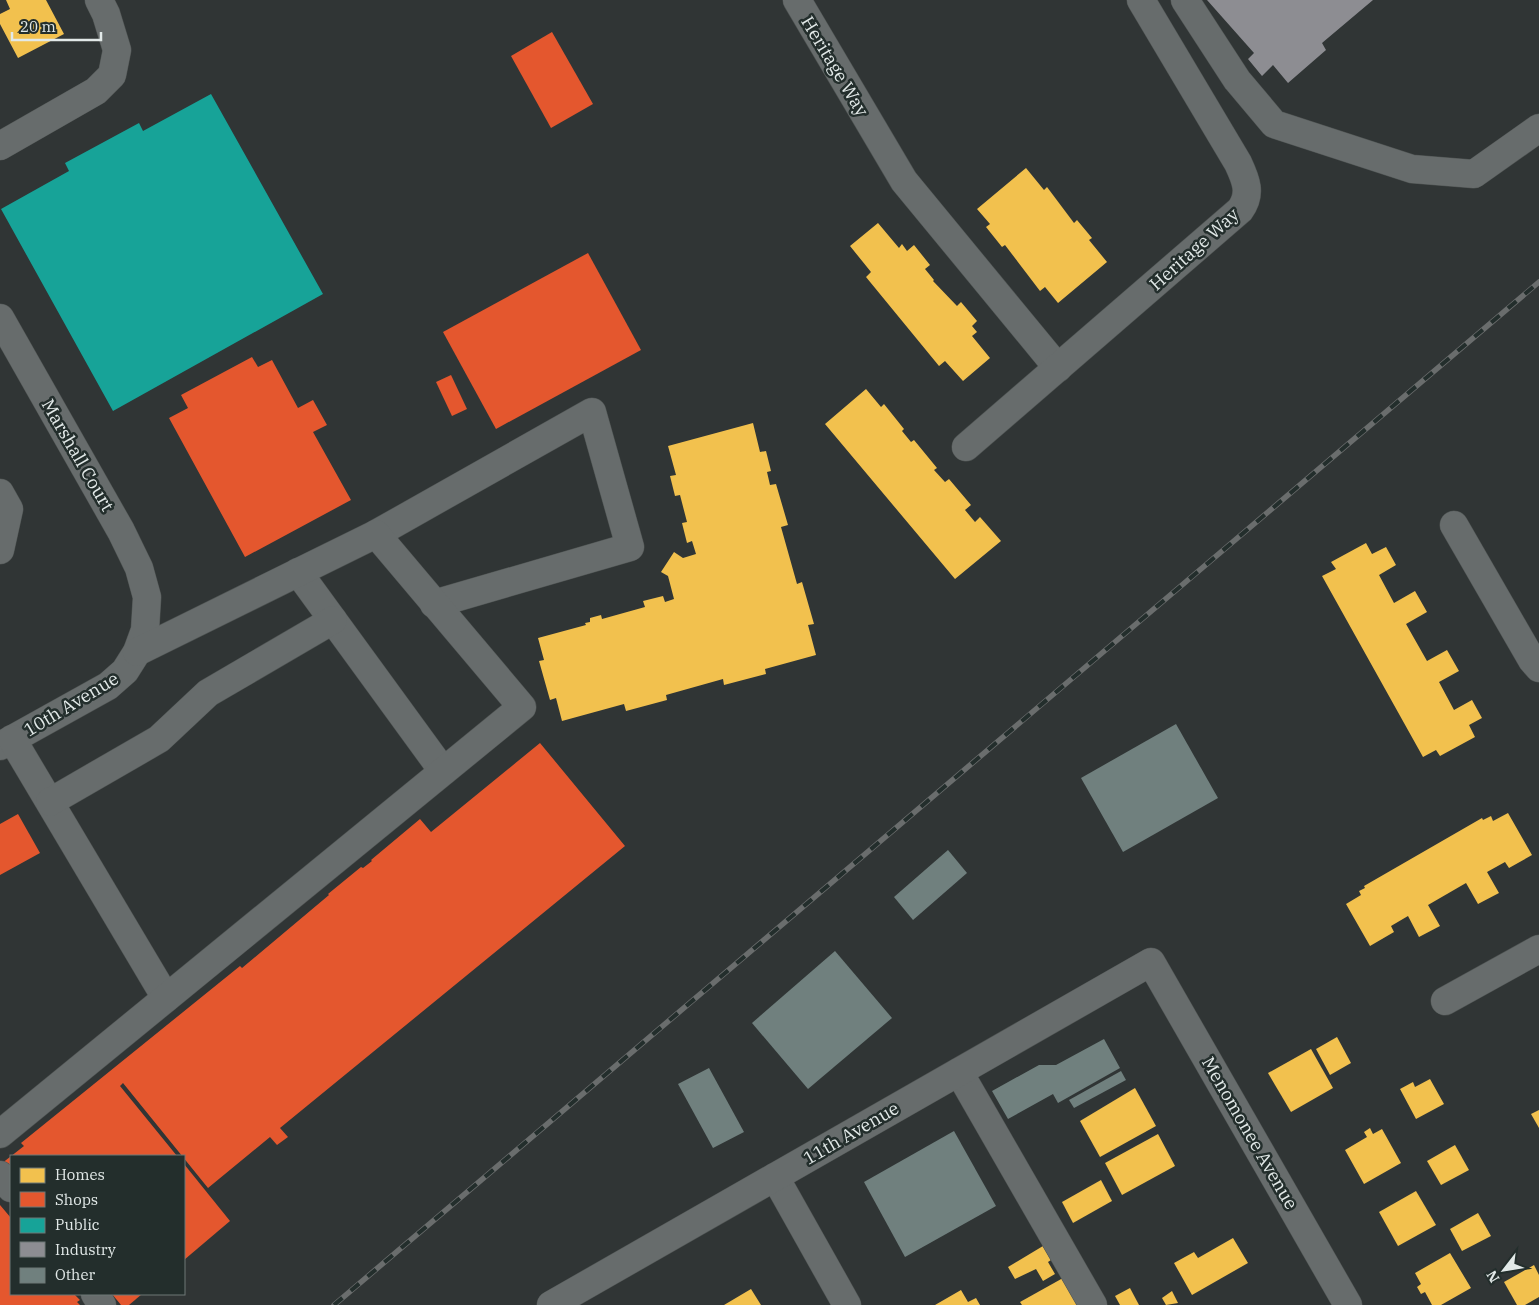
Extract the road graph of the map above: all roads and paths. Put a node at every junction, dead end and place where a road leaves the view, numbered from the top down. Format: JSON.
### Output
{"nodes":[{"id":1,"x":99,"y":0,"type":"edge"},
{"id":2,"x":796,"y":0,"type":"edge"},
{"id":3,"x":1141,"y":0,"type":"edge"},
{"id":4,"x":1185,"y":0,"type":"edge"},
{"id":5,"x":1539,"y":128,"type":"edge"},
{"id":6,"x":0,"y":146,"type":"edge"},
{"id":7,"x":2,"y":326,"type":"edge"},
{"id":8,"x":1058,"y":368,"type":"junction"},
{"id":9,"x":966,"y":447,"type":"dead end"},
{"id":10,"x":0,"y":493,"type":"edge"},
{"id":11,"x":1454,"y":525,"type":"dead end"},
{"id":12,"x":376,"y":534,"type":"junction"},
{"id":13,"x":0,"y":550,"type":"edge"},
{"id":14,"x":298,"y":572,"type":"junction"},
{"id":15,"x":147,"y":597,"type":"joint"},
{"id":16,"x":434,"y":604,"type":"junction"},
{"id":17,"x":333,"y":620,"type":"junction"},
{"id":18,"x":137,"y":652,"type":"junction"},
{"id":19,"x":1539,"y":668,"type":"edge"},
{"id":20,"x":6,"y":743,"type":"edge"},
{"id":21,"x":443,"y":771,"type":"junction"},
{"id":22,"x":50,"y":802,"type":"junction"},
{"id":23,"x":1539,"y":949,"type":"edge"},
{"id":24,"x":1151,"y":962,"type":"joint"},
{"id":25,"x":166,"y":998,"type":"junction"},
{"id":26,"x":1446,"y":1001,"type":"dead end"},
{"id":27,"x":959,"y":1072,"type":"junction"},
{"id":28,"x":0,"y":1134,"type":"edge"},
{"id":29,"x":0,"y":1175,"type":"edge"},
{"id":30,"x":775,"y":1177,"type":"junction"},
{"id":31,"x":10,"y":1187,"type":"edge"},
{"id":32,"x":590,"y":1295,"type":"edge"},
{"id":33,"x":551,"y":1305,"type":"edge"},
{"id":34,"x":846,"y":1305,"type":"edge"},
{"id":35,"x":1093,"y":1305,"type":"edge"},
{"id":36,"x":1348,"y":1305,"type":"edge"}],
"edges":[{"from":1,"to":6,"type":"street"},
{"from":2,"to":8,"type":"street","name":"Heritage Way"},
{"from":3,"to":8,"type":"street","name":"Heritage Way"},
{"from":4,"to":5,"type":"street"},
{"from":7,"to":15,"type":"street","name":"Marshall Court"},
{"from":8,"to":9,"type":"street","name":"Heritage Way"},
{"from":10,"to":13,"type":"street"},
{"from":11,"to":19,"type":"street"},
{"from":12,"to":14,"type":"street"},
{"from":12,"to":16,"type":"street"},
{"from":12,"to":16,"type":"street"},
{"from":14,"to":17,"type":"street"},
{"from":14,"to":18,"type":"street"},
{"from":15,"to":18,"type":"street","name":"10th Avenue"},
{"from":16,"to":21,"type":"street"},
{"from":17,"to":21,"type":"street"},
{"from":17,"to":22,"type":"street"},
{"from":18,"to":20,"type":"street","name":"10th Avenue"},
{"from":20,"to":22,"type":"street"},
{"from":21,"to":25,"type":"street"},
{"from":22,"to":25,"type":"street"},
{"from":23,"to":26,"type":"street"},
{"from":24,"to":27,"type":"street","name":"11th Avenue"},
{"from":24,"to":36,"type":"street","name":"Menomonee Avenue"},
{"from":25,"to":28,"type":"street"},
{"from":27,"to":30,"type":"street","name":"11th Avenue"},
{"from":27,"to":35,"type":"street"},
{"from":29,"to":31,"type":"street"},
{"from":30,"to":32,"type":"street","name":"11th Avenue"},
{"from":30,"to":34,"type":"street"},
{"from":32,"to":33,"type":"street","name":"11th Avenue"}]}
